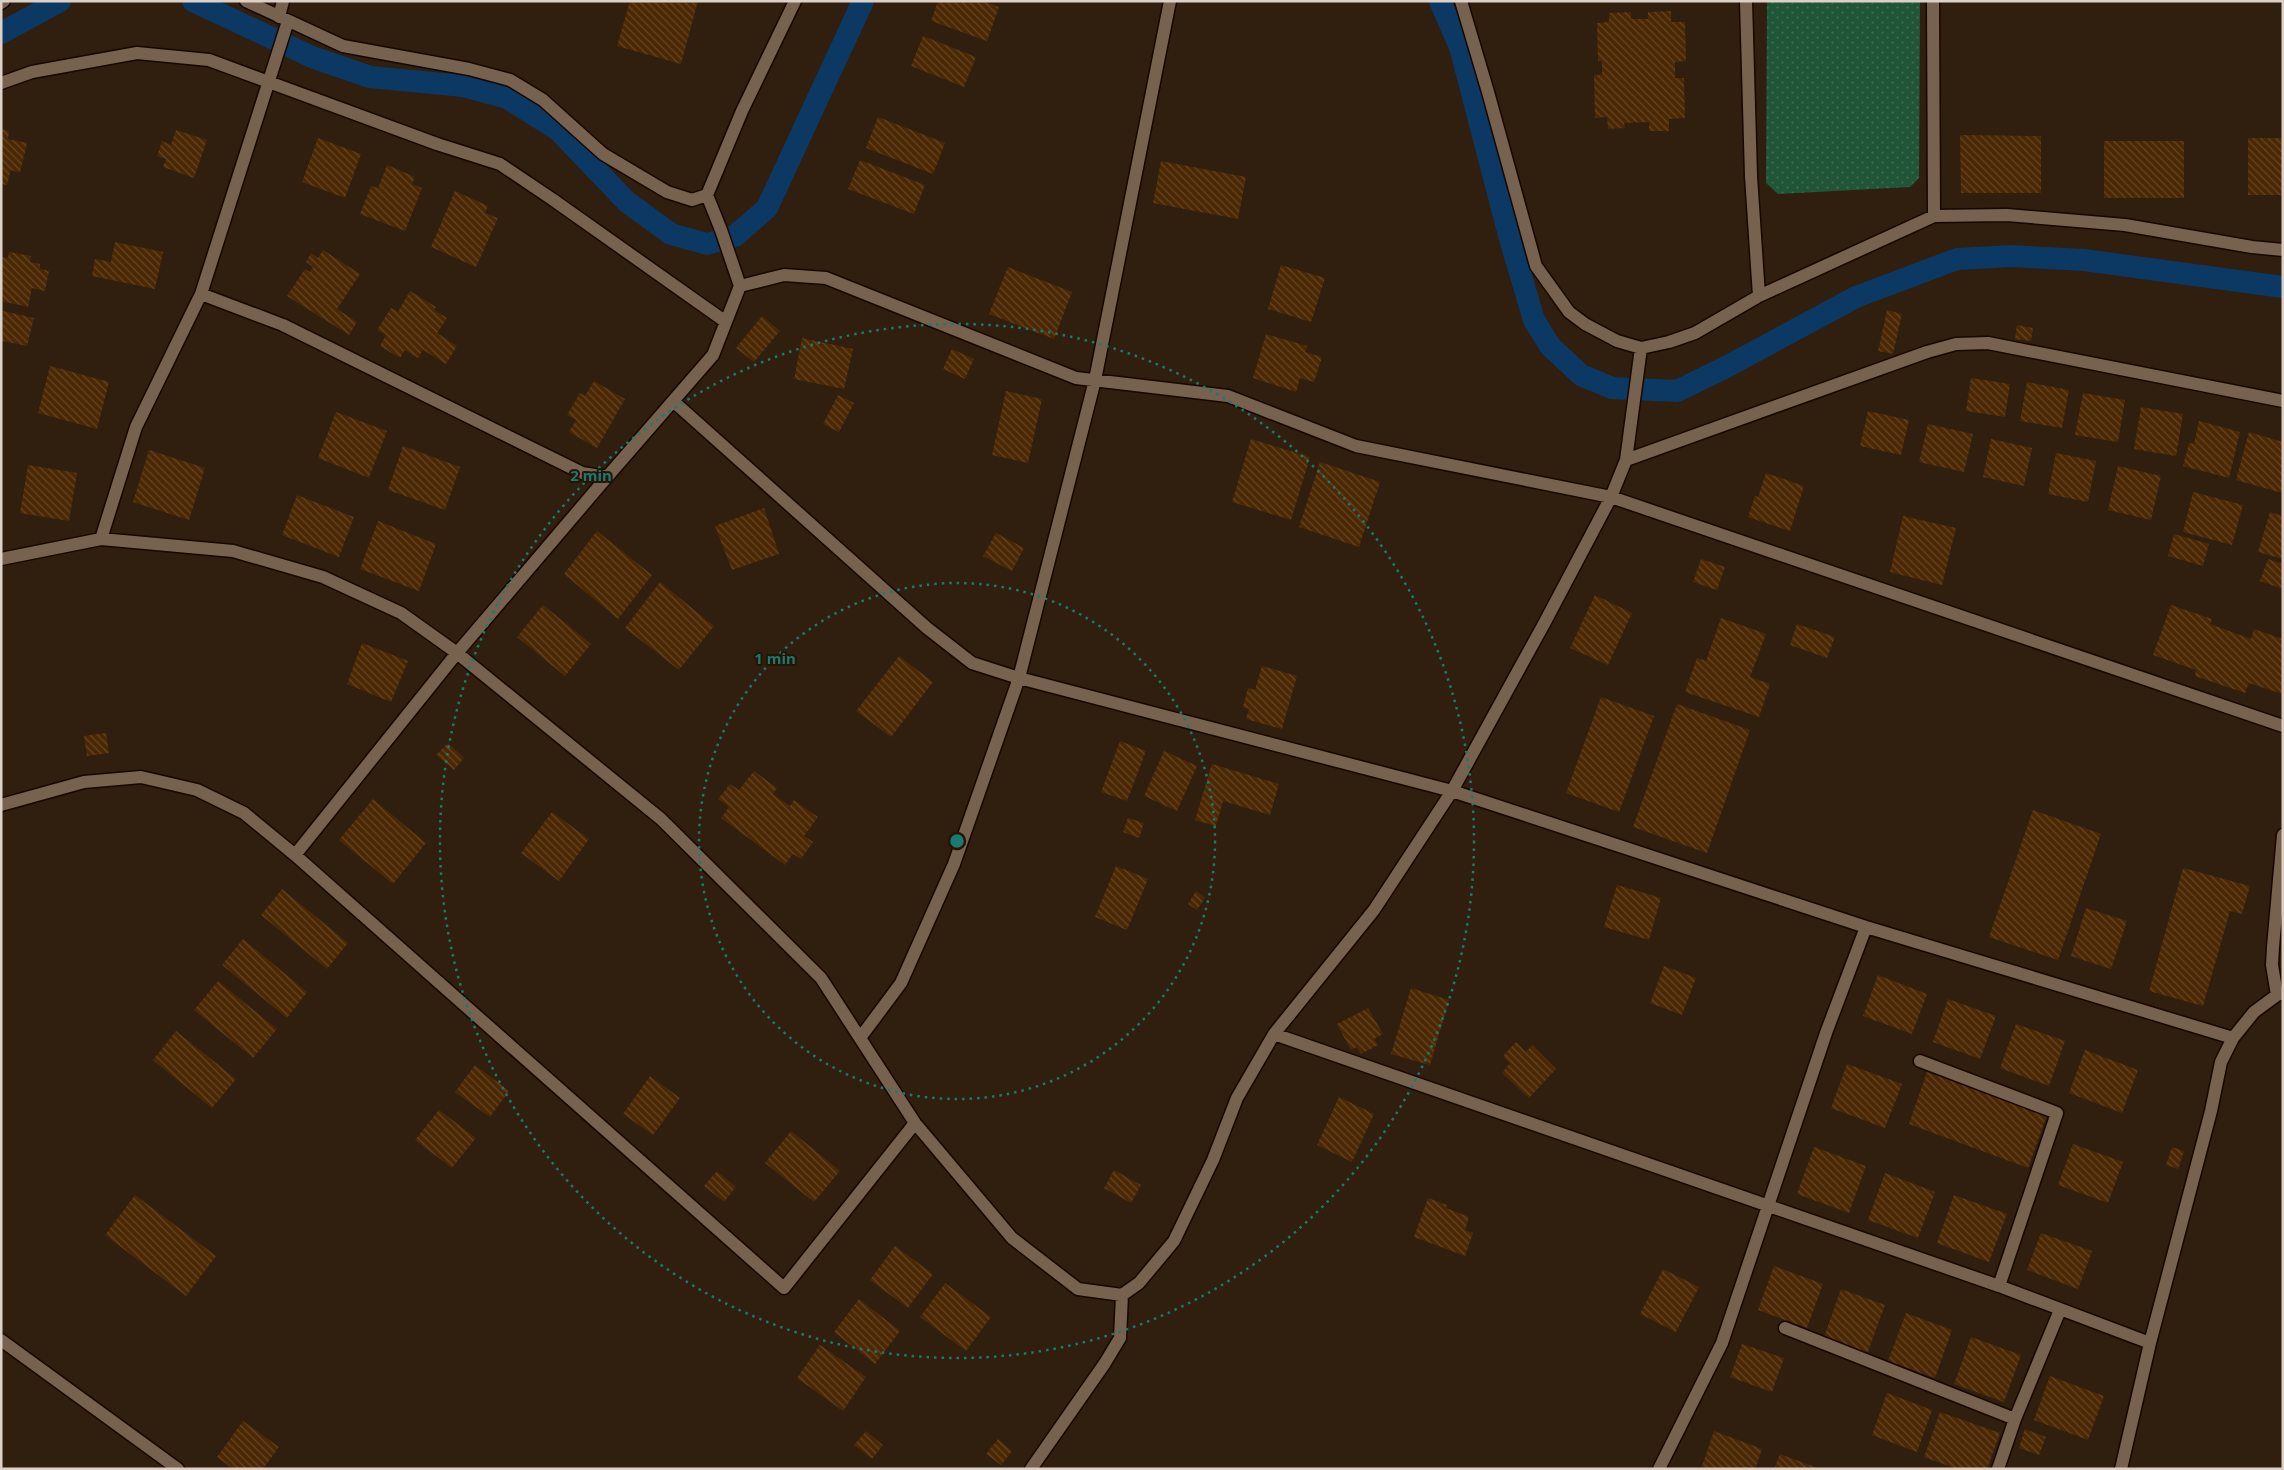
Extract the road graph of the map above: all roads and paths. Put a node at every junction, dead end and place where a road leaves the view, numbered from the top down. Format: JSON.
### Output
{"nodes":[{"id":1,"x":246,"y":1,"type":"edge"},
{"id":2,"x":282,"y":1,"type":"edge"},
{"id":3,"x":795,"y":1,"type":"edge"},
{"id":4,"x":1170,"y":1,"type":"edge"},
{"id":5,"x":1461,"y":1,"type":"edge"},
{"id":6,"x":1746,"y":1,"type":"edge"},
{"id":7,"x":1933,"y":1,"type":"edge"},
{"id":8,"x":284,"y":22,"type":"junction"},
{"id":9,"x":268,"y":81,"type":"junction"},
{"id":10,"x":1,"y":83,"type":"edge"},
{"id":11,"x":707,"y":196,"type":"junction"},
{"id":12,"x":1934,"y":216,"type":"junction"},
{"id":13,"x":2283,"y":250,"type":"edge"},
{"id":14,"x":740,"y":286,"type":"junction"},
{"id":15,"x":201,"y":294,"type":"junction"},
{"id":16,"x":1759,"y":296,"type":"junction"},
{"id":17,"x":726,"y":322,"type":"junction"},
{"id":18,"x":1641,"y":348,"type":"junction"},
{"id":19,"x":1095,"y":380,"type":"junction"},
{"id":20,"x":674,"y":401,"type":"junction"},
{"id":21,"x":2283,"y":401,"type":"edge"},
{"id":22,"x":1626,"y":460,"type":"junction"},
{"id":23,"x":607,"y":477,"type":"junction"},
{"id":24,"x":1611,"y":497,"type":"junction"},
{"id":25,"x":100,"y":539,"type":"junction"},
{"id":26,"x":1,"y":559,"type":"edge"},
{"id":27,"x":457,"y":653,"type":"junction"},
{"id":28,"x":1020,"y":678,"type":"junction"},
{"id":29,"x":2283,"y":726,"type":"edge"},
{"id":30,"x":1452,"y":791,"type":"junction"},
{"id":31,"x":1,"y":805,"type":"edge"},
{"id":32,"x":2283,"y":835,"type":"edge"},
{"id":33,"x":295,"y":855,"type":"junction"},
{"id":34,"x":1866,"y":928,"type":"junction"},
{"id":35,"x":2280,"y":994,"type":"edge"},
{"id":36,"x":1274,"y":1034,"type":"junction"},
{"id":37,"x":860,"y":1038,"type":"junction"},
{"id":38,"x":2233,"y":1038,"type":"junction"},
{"id":39,"x":1920,"y":1061,"type":"dead end"},
{"id":40,"x":915,"y":1123,"type":"junction"},
{"id":41,"x":1769,"y":1205,"type":"junction"},
{"id":42,"x":1999,"y":1286,"type":"junction"},
{"id":43,"x":1122,"y":1295,"type":"junction"},
{"id":44,"x":2060,"y":1310,"type":"junction"},
{"id":45,"x":1785,"y":1328,"type":"dead end"},
{"id":46,"x":1,"y":1340,"type":"edge"},
{"id":47,"x":2150,"y":1343,"type":"junction"},
{"id":48,"x":2015,"y":1419,"type":"junction"},
{"id":49,"x":178,"y":1469,"type":"edge"},
{"id":50,"x":1031,"y":1469,"type":"edge"},
{"id":51,"x":1659,"y":1469,"type":"edge"},
{"id":52,"x":1998,"y":1469,"type":"edge"},
{"id":53,"x":2121,"y":1469,"type":"edge"}],
"edges":[{"from":1,"to":8,"type":"street"},
{"from":2,"to":8,"type":"street"},
{"from":3,"to":11,"type":"street"},
{"from":4,"to":19,"type":"street"},
{"from":5,"to":18,"type":"street"},
{"from":6,"to":16,"type":"street"},
{"from":7,"to":12,"type":"street"},
{"from":8,"to":9,"type":"street"},
{"from":8,"to":11,"type":"street"},
{"from":9,"to":10,"type":"street"},
{"from":9,"to":15,"type":"street"},
{"from":9,"to":17,"type":"street"},
{"from":11,"to":14,"type":"street"},
{"from":12,"to":13,"type":"street"},
{"from":12,"to":16,"type":"street"},
{"from":14,"to":17,"type":"street"},
{"from":14,"to":19,"type":"street"},
{"from":15,"to":23,"type":"street"},
{"from":15,"to":25,"type":"street"},
{"from":16,"to":18,"type":"street"},
{"from":17,"to":20,"type":"street"},
{"from":18,"to":22,"type":"street"},
{"from":19,"to":24,"type":"street"},
{"from":19,"to":28,"type":"street"},
{"from":20,"to":23,"type":"street"},
{"from":20,"to":28,"type":"street"},
{"from":21,"to":22,"type":"street"},
{"from":22,"to":24,"type":"street"},
{"from":23,"to":27,"type":"street"},
{"from":24,"to":29,"type":"street"},
{"from":24,"to":30,"type":"street"},
{"from":25,"to":26,"type":"street"},
{"from":25,"to":27,"type":"street"},
{"from":27,"to":33,"type":"street"},
{"from":27,"to":37,"type":"street"},
{"from":28,"to":30,"type":"street"},
{"from":28,"to":37,"type":"street"},
{"from":30,"to":34,"type":"street"},
{"from":30,"to":36,"type":"street"},
{"from":31,"to":33,"type":"street"},
{"from":32,"to":35,"type":"street"},
{"from":33,"to":40,"type":"street"},
{"from":34,"to":38,"type":"street"},
{"from":34,"to":41,"type":"street"},
{"from":35,"to":38,"type":"street"},
{"from":36,"to":41,"type":"street"},
{"from":36,"to":43,"type":"street"},
{"from":37,"to":40,"type":"street"},
{"from":38,"to":47,"type":"street"},
{"from":39,"to":42,"type":"street"},
{"from":40,"to":43,"type":"street"},
{"from":41,"to":42,"type":"street"},
{"from":41,"to":51,"type":"street"},
{"from":42,"to":44,"type":"street"},
{"from":43,"to":50,"type":"street"},
{"from":44,"to":47,"type":"street"},
{"from":44,"to":48,"type":"street"},
{"from":45,"to":48,"type":"street"},
{"from":46,"to":49,"type":"street"},
{"from":47,"to":53,"type":"street"},
{"from":48,"to":52,"type":"street"}]}
